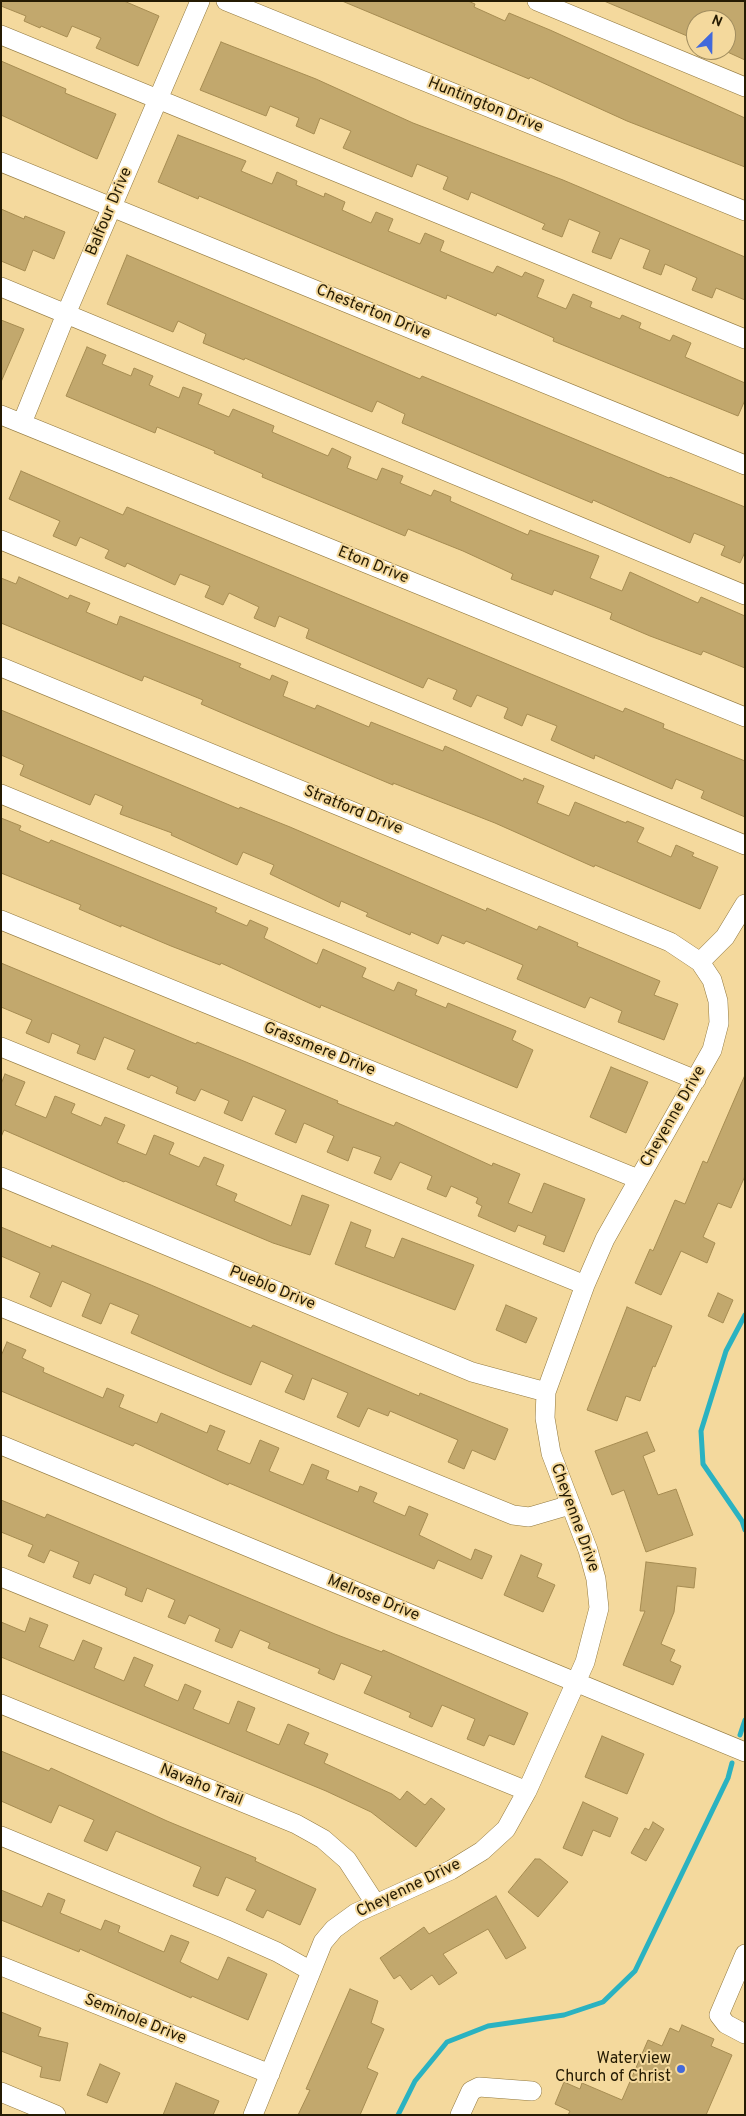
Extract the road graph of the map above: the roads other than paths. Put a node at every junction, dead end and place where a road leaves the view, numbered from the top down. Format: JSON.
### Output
{"nodes":[{"id":1,"x":200,"y":1,"type":"edge"},
{"id":2,"x":226,"y":1,"type":"edge"},
{"id":3,"x":537,"y":1,"type":"edge"},
{"id":4,"x":1,"y":35,"type":"edge"},
{"id":5,"x":745,"y":87,"type":"edge"},
{"id":6,"x":159,"y":99,"type":"junction"},
{"id":7,"x":1,"y":162,"type":"edge"},
{"id":8,"x":113,"y":207,"type":"junction"},
{"id":9,"x":745,"y":211,"type":"edge"},
{"id":10,"x":1,"y":287,"type":"edge"},
{"id":11,"x":66,"y":314,"type":"junction"},
{"id":12,"x":745,"y":339,"type":"edge"},
{"id":13,"x":1,"y":415,"type":"edge"},
{"id":14,"x":22,"y":423,"type":"junction"},
{"id":15,"x":745,"y":465,"type":"edge"},
{"id":16,"x":1,"y":540,"type":"edge"},
{"id":17,"x":745,"y":595,"type":"edge"},
{"id":18,"x":1,"y":667,"type":"edge"},
{"id":19,"x":745,"y":717,"type":"edge"},
{"id":20,"x":1,"y":794,"type":"edge"},
{"id":21,"x":745,"y":845,"type":"edge"},
{"id":22,"x":745,"y":904,"type":"edge"},
{"id":23,"x":1,"y":920,"type":"edge"},
{"id":24,"x":700,"y":962,"type":"junction"},
{"id":25,"x":1,"y":1047,"type":"edge"},
{"id":26,"x":696,"y":1080,"type":"junction"},
{"id":27,"x":1,"y":1177,"type":"edge"},
{"id":28,"x":638,"y":1179,"type":"junction"},
{"id":29,"x":585,"y":1284,"type":"junction"},
{"id":30,"x":1,"y":1307,"type":"edge"},
{"id":31,"x":546,"y":1392,"type":"junction"},
{"id":32,"x":1,"y":1446,"type":"edge"},
{"id":33,"x":570,"y":1506,"type":"junction"},
{"id":34,"x":1,"y":1578,"type":"edge"},
{"id":35,"x":576,"y":1683,"type":"junction"},
{"id":36,"x":1,"y":1704,"type":"edge"},
{"id":37,"x":745,"y":1752,"type":"edge"},
{"id":38,"x":526,"y":1791,"type":"junction"},
{"id":39,"x":1,"y":1836,"type":"edge"},
{"id":40,"x":375,"y":1903,"type":"junction"},
{"id":41,"x":745,"y":1954,"type":"edge"},
{"id":42,"x":1,"y":1966,"type":"edge"},
{"id":43,"x":311,"y":1970,"type":"junction"},
{"id":44,"x":745,"y":2034,"type":"edge"},
{"id":45,"x":270,"y":2074,"type":"junction"},
{"id":46,"x":532,"y":2091,"type":"dead end"},
{"id":47,"x":1,"y":2092,"type":"edge"},
{"id":48,"x":56,"y":2115,"type":"edge"},
{"id":49,"x":253,"y":2115,"type":"edge"},
{"id":50,"x":460,"y":2115,"type":"edge"}],
"edges":[{"from":1,"to":6,"type":"street","name":"Balfour Drive"},
{"from":2,"to":9,"type":"street","name":"Huntington Drive"},
{"from":3,"to":5,"type":"street"},
{"from":4,"to":6,"type":"street"},
{"from":6,"to":8,"type":"street","name":"Balfour Drive"},
{"from":6,"to":12,"type":"street"},
{"from":7,"to":8,"type":"street","name":"Chesterton Drive"},
{"from":8,"to":11,"type":"street","name":"Balfour Drive"},
{"from":8,"to":15,"type":"street","name":"Chesterton Drive"},
{"from":10,"to":11,"type":"street"},
{"from":11,"to":14,"type":"street","name":"Balfour Drive"},
{"from":11,"to":17,"type":"street"},
{"from":13,"to":14,"type":"street","name":"Eton Drive"},
{"from":14,"to":19,"type":"street","name":"Eton Drive"},
{"from":16,"to":21,"type":"street"},
{"from":18,"to":24,"type":"street","name":"Stratford Drive"},
{"from":20,"to":26,"type":"street"},
{"from":22,"to":24,"type":"street"},
{"from":23,"to":28,"type":"street","name":"Grassmere Drive"},
{"from":24,"to":26,"type":"street","name":"Cheyenne Drive"},
{"from":25,"to":29,"type":"street"},
{"from":26,"to":28,"type":"street","name":"Cheyenne Drive"},
{"from":27,"to":31,"type":"street","name":"Pueblo Drive"},
{"from":28,"to":29,"type":"street","name":"Cheyenne Drive"},
{"from":29,"to":31,"type":"street","name":"Cheyenne Drive"},
{"from":30,"to":33,"type":"street"},
{"from":31,"to":33,"type":"street","name":"Cheyenne Drive"},
{"from":32,"to":35,"type":"street","name":"Melrose Drive"},
{"from":33,"to":35,"type":"street","name":"Cheyenne Drive"},
{"from":34,"to":38,"type":"street"},
{"from":35,"to":37,"type":"street","name":"Melrose Drive"},
{"from":35,"to":38,"type":"street","name":"Cheyenne Drive"},
{"from":36,"to":40,"type":"street","name":"Navaho Trail"},
{"from":38,"to":40,"type":"street","name":"Cheyenne Drive"},
{"from":39,"to":43,"type":"street"},
{"from":40,"to":43,"type":"street","name":"Cheyenne Drive"},
{"from":41,"to":44,"type":"street"},
{"from":42,"to":45,"type":"street","name":"Seminole Drive"},
{"from":43,"to":45,"type":"street","name":"Cheyenne Drive"},
{"from":45,"to":49,"type":"street","name":"Cheyenne Drive"},
{"from":46,"to":50,"type":"street"},
{"from":47,"to":48,"type":"street"}]}
